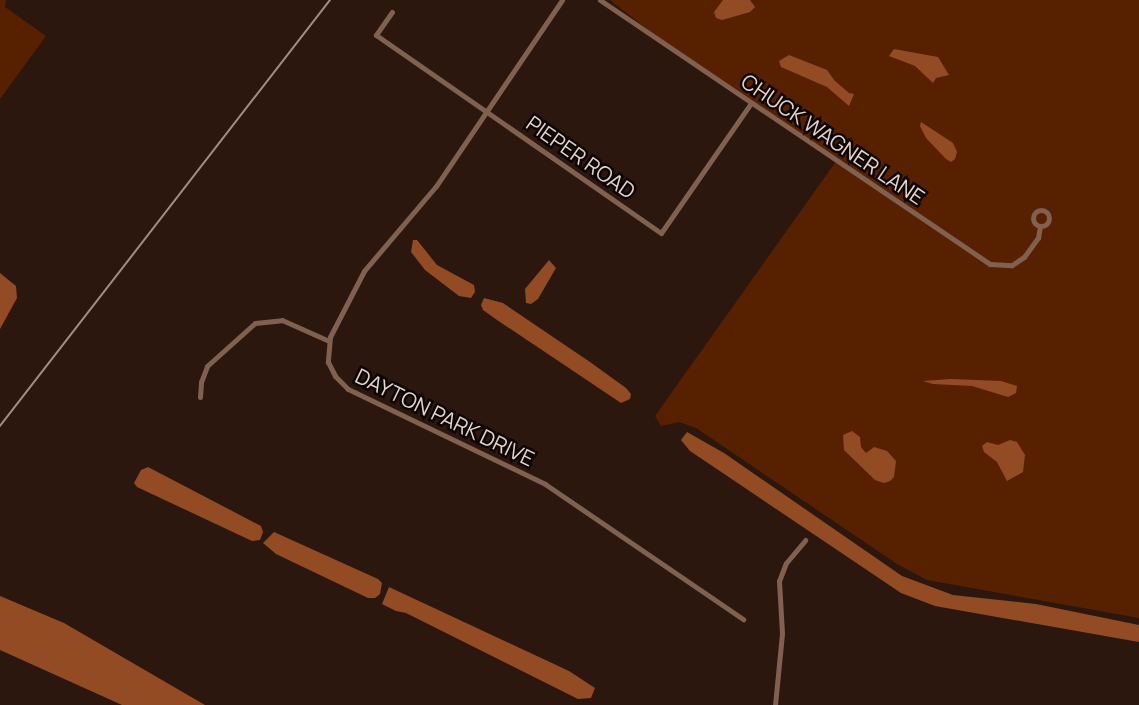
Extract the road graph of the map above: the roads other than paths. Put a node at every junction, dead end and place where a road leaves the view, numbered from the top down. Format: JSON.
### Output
{"nodes":[{"id":1,"x":562,"y":0,"type":"edge"},
{"id":2,"x":600,"y":0,"type":"edge"},
{"id":3,"x":392,"y":12,"type":"dead end"},
{"id":4,"x":751,"y":103,"type":"junction"},
{"id":5,"x":487,"y":112,"type":"junction"},
{"id":6,"x":1040,"y":227,"type":"dead end"},
{"id":7,"x":329,"y":341,"type":"junction"},
{"id":8,"x":200,"y":397,"type":"dead end"},
{"id":9,"x":805,"y":540,"type":"dead end"},
{"id":10,"x":743,"y":619,"type":"dead end"},
{"id":11,"x":775,"y":705,"type":"edge"}],
"edges":[{"from":1,"to":5,"type":"street"},
{"from":2,"to":4,"type":"street","name":"CHUCK WAGNER LANE"},
{"from":3,"to":5,"type":"street","name":"PIEPER ROAD"},
{"from":4,"to":5,"type":"street","name":"PIEPER ROAD"},
{"from":4,"to":6,"type":"street","name":"CHUCK WAGNER LANE"},
{"from":5,"to":7,"type":"street"},
{"from":7,"to":8,"type":"street"},
{"from":7,"to":10,"type":"street","name":"DAYTON PARK DRIVE"},
{"from":9,"to":11,"type":"street"}]}
